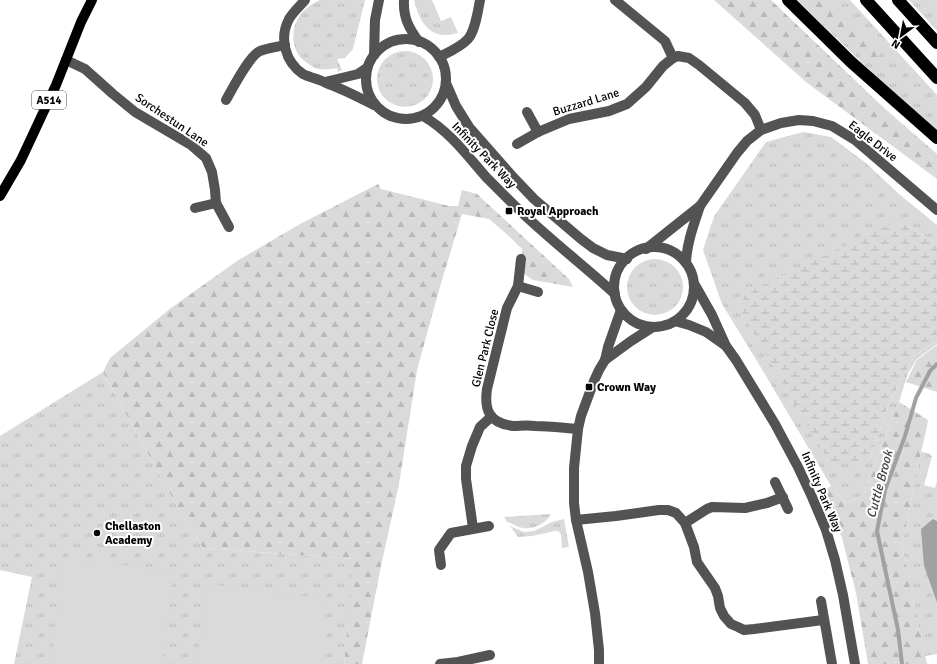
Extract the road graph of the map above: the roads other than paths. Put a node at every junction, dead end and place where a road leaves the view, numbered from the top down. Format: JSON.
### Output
{"nodes":[{"id":1,"x":92,"y":0,"type":"edge"},
{"id":2,"x":305,"y":0,"type":"edge"},
{"id":3,"x":379,"y":0,"type":"edge"},
{"id":4,"x":404,"y":0,"type":"edge"},
{"id":5,"x":480,"y":0,"type":"edge"},
{"id":6,"x":615,"y":0,"type":"edge"},
{"id":7,"x":788,"y":0,"type":"edge"},
{"id":8,"x":866,"y":0,"type":"edge"},
{"id":9,"x":898,"y":0,"type":"edge"},
{"id":10,"x":419,"y":42,"type":"junction"},
{"id":11,"x":937,"y":43,"type":"edge"},
{"id":12,"x":285,"y":46,"type":"junction"},
{"id":13,"x":374,"y":54,"type":"junction"},
{"id":14,"x":439,"y":57,"type":"junction"},
{"id":15,"x":673,"y":58,"type":"junction"},
{"id":16,"x":66,"y":60,"type":"junction"},
{"id":17,"x":367,"y":68,"type":"junction"},
{"id":18,"x":937,"y":78,"type":"edge"},
{"id":19,"x":325,"y":82,"type":"junction"},
{"id":20,"x":446,"y":83,"type":"junction"},
{"id":21,"x":226,"y":100,"type":"dead end"},
{"id":22,"x":374,"y":105,"type":"junction"},
{"id":23,"x":527,"y":112,"type":"dead end"},
{"id":24,"x":423,"y":116,"type":"junction"},
{"id":25,"x":761,"y":130,"type":"junction"},
{"id":26,"x":538,"y":132,"type":"junction"},
{"id":27,"x":937,"y":138,"type":"edge"},
{"id":28,"x":517,"y":144,"type":"dead end"},
{"id":29,"x":0,"y":196,"type":"edge"},
{"id":30,"x":216,"y":203,"type":"junction"},
{"id":31,"x":700,"y":206,"type":"junction"},
{"id":32,"x":195,"y":208,"type":"dead end"},
{"id":33,"x":937,"y":210,"type":"edge"},
{"id":34,"x":229,"y":227,"type":"dead end"},
{"id":35,"x":646,"y":249,"type":"junction"},
{"id":36,"x":520,"y":259,"type":"dead end"},
{"id":37,"x":627,"y":259,"type":"junction"},
{"id":38,"x":686,"y":262,"type":"junction"},
{"id":39,"x":695,"y":285,"type":"junction"},
{"id":40,"x":518,"y":286,"type":"junction"},
{"id":41,"x":538,"y":292,"type":"dead end"},
{"id":42,"x":615,"y":294,"type":"junction"},
{"id":43,"x":621,"y":310,"type":"junction"},
{"id":44,"x":675,"y":321,"type":"junction"},
{"id":45,"x":653,"y":327,"type":"junction"},
{"id":46,"x":726,"y":346,"type":"junction"},
{"id":47,"x":605,"y":360,"type":"junction"},
{"id":48,"x":491,"y":417,"type":"junction"},
{"id":49,"x":578,"y":429,"type":"junction"},
{"id":50,"x":775,"y":482,"type":"dead end"},
{"id":51,"x":783,"y":497,"type":"junction"},
{"id":52,"x":788,"y":509,"type":"dead end"},
{"id":53,"x":576,"y":520,"type":"junction"},
{"id":54,"x":685,"y":523,"type":"junction"},
{"id":55,"x":489,"y":526,"type":"dead end"},
{"id":56,"x":473,"y":528,"type":"junction"},
{"id":57,"x":441,"y":564,"type":"dead end"},
{"id":58,"x":821,"y":601,"type":"dead end"},
{"id":59,"x":823,"y":620,"type":"junction"},
{"id":60,"x":490,"y":655,"type":"dead end"},
{"id":61,"x":440,"y":664,"type":"edge"},
{"id":62,"x":599,"y":664,"type":"edge"},
{"id":63,"x":832,"y":664,"type":"edge"},
{"id":64,"x":855,"y":664,"type":"edge"}],
"edges":[{"from":1,"to":16,"type":"main road","number":"A514"},
{"from":2,"to":12,"type":"street"},
{"from":3,"to":13,"type":"street"},
{"from":4,"to":10,"type":"street"},
{"from":5,"to":14,"type":"street"},
{"from":6,"to":15,"type":"street"},
{"from":7,"to":27,"type":"highway"},
{"from":8,"to":18,"type":"highway"},
{"from":9,"to":11,"type":"highway"},
{"from":10,"to":13,"type":"street"},
{"from":10,"to":14,"type":"street"},
{"from":12,"to":19,"type":"street"},
{"from":12,"to":21,"type":"street"},
{"from":13,"to":17,"type":"street"},
{"from":14,"to":20,"type":"street"},
{"from":15,"to":25,"type":"street"},
{"from":15,"to":26,"type":"street","name":"Buzzard Lane"},
{"from":16,"to":29,"type":"main road","number":"A514"},
{"from":16,"to":30,"type":"street","name":"Sorchestun Lane"},
{"from":17,"to":19,"type":"street"},
{"from":17,"to":22,"type":"street"},
{"from":19,"to":22,"type":"street"},
{"from":20,"to":24,"type":"street"},
{"from":20,"to":37,"type":"street","name":"Infinity Park Way"},
{"from":22,"to":24,"type":"street"},
{"from":23,"to":26,"type":"street"},
{"from":24,"to":42,"type":"street","name":"Infinity Park Way"},
{"from":25,"to":31,"type":"street","name":"Eagle Drive"},
{"from":25,"to":33,"type":"street","name":"Eagle Drive"},
{"from":26,"to":28,"type":"street","name":"Buzzard Lane"},
{"from":30,"to":32,"type":"street"},
{"from":30,"to":34,"type":"street","name":"Sorchestun Lane"},
{"from":31,"to":35,"type":"street","name":"Eagle Drive"},
{"from":31,"to":38,"type":"street","name":"Eagle Drive"},
{"from":35,"to":37,"type":"street"},
{"from":35,"to":38,"type":"street"},
{"from":36,"to":40,"type":"street","name":"Glen Park Close"},
{"from":37,"to":42,"type":"street"},
{"from":38,"to":39,"type":"street"},
{"from":39,"to":44,"type":"street"},
{"from":39,"to":46,"type":"street","name":"Infinity Park Way"},
{"from":40,"to":41,"type":"street"},
{"from":40,"to":48,"type":"street","name":"Glen Park Close"},
{"from":42,"to":43,"type":"street"},
{"from":43,"to":45,"type":"street"},
{"from":43,"to":47,"type":"street"},
{"from":44,"to":45,"type":"street"},
{"from":44,"to":46,"type":"street","name":"Infinity Park Way"},
{"from":45,"to":47,"type":"street"},
{"from":46,"to":64,"type":"street","name":"Infinity Park Way"},
{"from":47,"to":49,"type":"street"},
{"from":48,"to":49,"type":"street"},
{"from":48,"to":56,"type":"street"},
{"from":49,"to":53,"type":"street"},
{"from":50,"to":51,"type":"street"},
{"from":51,"to":52,"type":"street"},
{"from":51,"to":54,"type":"street"},
{"from":53,"to":54,"type":"street"},
{"from":53,"to":62,"type":"street"},
{"from":54,"to":59,"type":"street"},
{"from":55,"to":56,"type":"street"},
{"from":56,"to":57,"type":"street"},
{"from":58,"to":59,"type":"street"},
{"from":59,"to":63,"type":"street"},
{"from":60,"to":61,"type":"street"}]}
